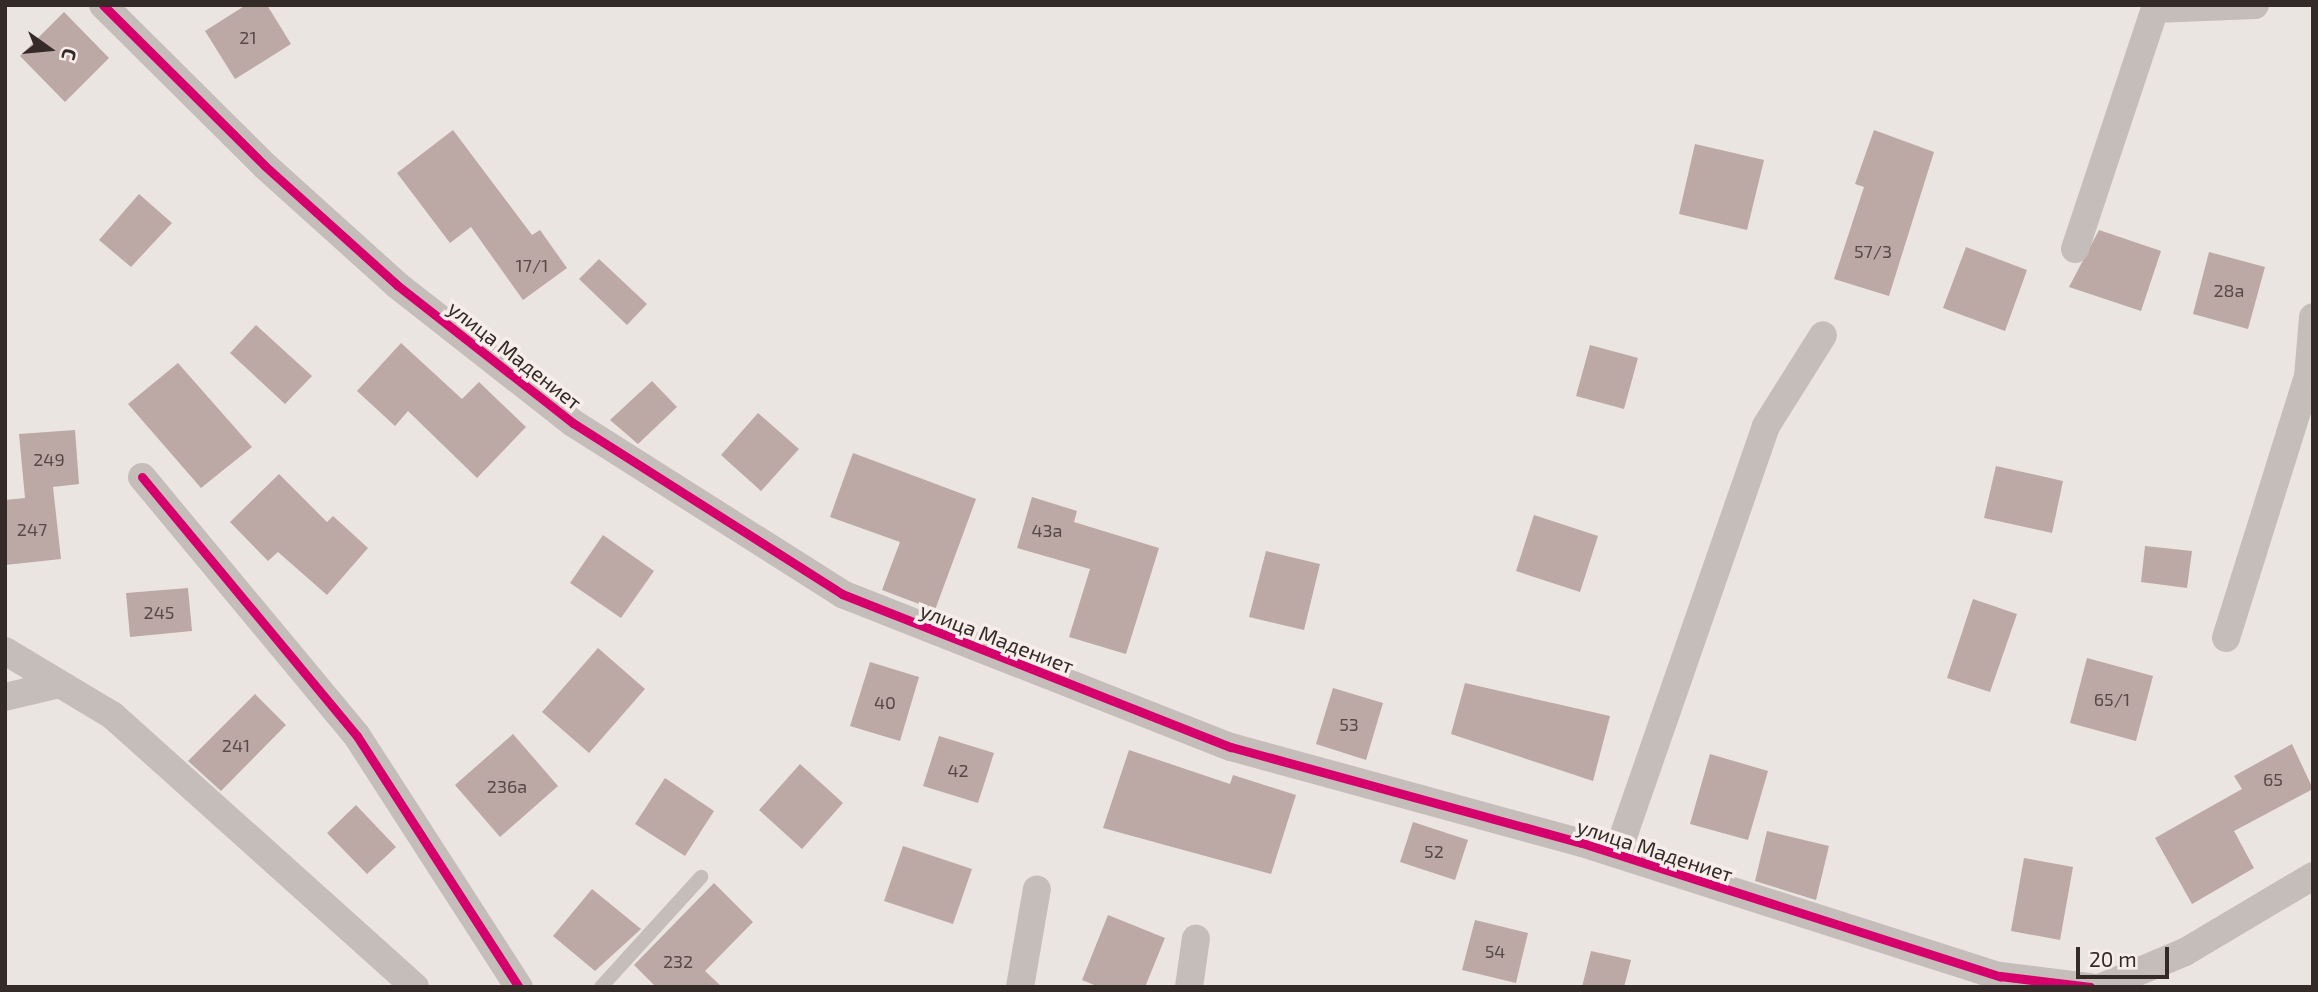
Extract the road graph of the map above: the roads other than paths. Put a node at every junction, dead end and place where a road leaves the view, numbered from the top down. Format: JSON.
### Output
{"nodes":[{"id":1,"x":103,"y":5,"type":"edge"},
{"id":2,"x":2255,"y":5,"type":"edge"},
{"id":3,"x":2075,"y":249,"type":"dead end"},
{"id":4,"x":2313,"y":317,"type":"edge"},
{"id":5,"x":1823,"y":335,"type":"dead end"},
{"id":6,"x":142,"y":477,"type":"dead end"},
{"id":7,"x":2226,"y":638,"type":"dead end"},
{"id":8,"x":5,"y":651,"type":"edge"},
{"id":9,"x":55,"y":685,"type":"junction"},
{"id":10,"x":5,"y":697,"type":"edge"},
{"id":11,"x":1617,"y":855,"type":"junction"},
{"id":12,"x":2313,"y":876,"type":"edge"},
{"id":13,"x":701,"y":877,"type":"dead end"},
{"id":14,"x":1037,"y":889,"type":"dead end"},
{"id":15,"x":1196,"y":938,"type":"dead end"},
{"id":16,"x":415,"y":987,"type":"edge"},
{"id":17,"x":519,"y":987,"type":"edge"},
{"id":18,"x":601,"y":987,"type":"edge"},
{"id":19,"x":1020,"y":987,"type":"edge"},
{"id":20,"x":1189,"y":987,"type":"edge"},
{"id":21,"x":2090,"y":987,"type":"edge"},
{"id":22,"x":2102,"y":987,"type":"edge"}],
"edges":[{"from":1,"to":11,"type":"street","name":"улица Мадениет"},
{"from":2,"to":3,"type":"street"},
{"from":4,"to":7,"type":"street"},
{"from":5,"to":11,"type":"street"},
{"from":6,"to":17,"type":"street"},
{"from":8,"to":9,"type":"street"},
{"from":9,"to":10,"type":"street"},
{"from":9,"to":16,"type":"street"},
{"from":11,"to":21,"type":"street","name":"улица Мадениет"},
{"from":12,"to":22,"type":"street"},
{"from":13,"to":18,"type":"lane"},
{"from":14,"to":19,"type":"street"},
{"from":15,"to":20,"type":"street"}]}
